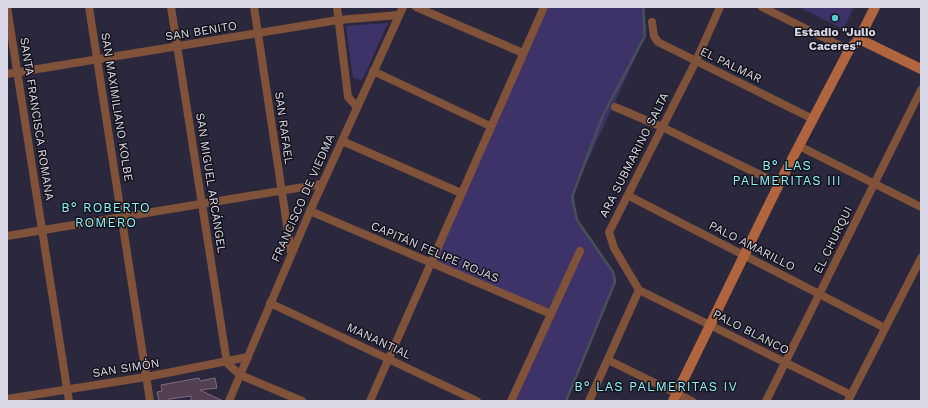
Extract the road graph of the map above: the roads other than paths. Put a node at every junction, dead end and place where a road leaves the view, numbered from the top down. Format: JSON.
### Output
{"nodes":[{"id":1,"x":7,"y":7,"type":"edge"},
{"id":2,"x":89,"y":7,"type":"edge"},
{"id":3,"x":171,"y":7,"type":"edge"},
{"id":4,"x":254,"y":7,"type":"edge"},
{"id":5,"x":336,"y":7,"type":"edge"},
{"id":6,"x":416,"y":7,"type":"edge"},
{"id":7,"x":544,"y":7,"type":"edge"},
{"id":8,"x":720,"y":7,"type":"edge"},
{"id":9,"x":762,"y":7,"type":"edge"},
{"id":10,"x":875,"y":7,"type":"edge"},
{"id":11,"x":401,"y":11,"type":"edge"},
{"id":12,"x":338,"y":20,"type":"junction"},
{"id":13,"x":652,"y":22,"type":"dead end"},
{"id":14,"x":258,"y":34,"type":"junction"},
{"id":15,"x":859,"y":39,"type":"junction"},
{"id":16,"x":177,"y":48,"type":"junction"},
{"id":17,"x":849,"y":50,"type":"junction"},
{"id":18,"x":523,"y":53,"type":"junction"},
{"id":19,"x":98,"y":58,"type":"junction"},
{"id":20,"x":696,"y":61,"type":"junction"},
{"id":21,"x":921,"y":69,"type":"edge"},
{"id":22,"x":17,"y":72,"type":"junction"},
{"id":23,"x":373,"y":72,"type":"junction"},
{"id":24,"x":7,"y":74,"type":"edge"},
{"id":25,"x":921,"y":90,"type":"edge"},
{"id":26,"x":357,"y":106,"type":"junction"},
{"id":27,"x":615,"y":107,"type":"dead end"},
{"id":28,"x":813,"y":119,"type":"junction"},
{"id":29,"x":490,"y":126,"type":"junction"},
{"id":30,"x":662,"y":127,"type":"junction"},
{"id":31,"x":342,"y":141,"type":"junction"},
{"id":32,"x":799,"y":146,"type":"junction"},
{"id":33,"x":322,"y":184,"type":"junction"},
{"id":34,"x":779,"y":184,"type":"junction"},
{"id":35,"x":873,"y":184,"type":"junction"},
{"id":36,"x":281,"y":191,"type":"junction"},
{"id":37,"x":461,"y":193,"type":"junction"},
{"id":38,"x":629,"y":196,"type":"junction"},
{"id":39,"x":203,"y":204,"type":"junction"},
{"id":40,"x":921,"y":207,"type":"edge"},
{"id":41,"x":310,"y":211,"type":"junction"},
{"id":42,"x":123,"y":217,"type":"junction"},
{"id":43,"x":42,"y":230,"type":"junction"},
{"id":44,"x":7,"y":236,"type":"edge"},
{"id":45,"x":580,"y":251,"type":"dead end"},
{"id":46,"x":292,"y":253,"type":"junction"},
{"id":47,"x":744,"y":256,"type":"junction"},
{"id":48,"x":921,"y":258,"type":"edge"},
{"id":49,"x":430,"y":264,"type":"junction"},
{"id":50,"x":639,"y":290,"type":"junction"},
{"id":51,"x":819,"y":294,"type":"junction"},
{"id":52,"x":270,"y":303,"type":"junction"},
{"id":53,"x":550,"y":314,"type":"junction"},
{"id":54,"x":712,"y":325,"type":"junction"},
{"id":55,"x":886,"y":328,"type":"junction"},
{"id":56,"x":248,"y":357,"type":"junction"},
{"id":57,"x":389,"y":359,"type":"junction"},
{"id":58,"x":608,"y":360,"type":"junction"},
{"id":59,"x":227,"y":363,"type":"junction"},
{"id":60,"x":785,"y":363,"type":"junction"},
{"id":61,"x":240,"y":375,"type":"junction"},
{"id":62,"x":146,"y":377,"type":"junction"},
{"id":63,"x":67,"y":390,"type":"junction"},
{"id":64,"x":675,"y":397,"type":"edge"},
{"id":65,"x":849,"y":398,"type":"edge"},
{"id":66,"x":7,"y":399,"type":"edge"},
{"id":67,"x":69,"y":401,"type":"edge"},
{"id":68,"x":150,"y":401,"type":"edge"},
{"id":69,"x":229,"y":401,"type":"edge"},
{"id":70,"x":302,"y":401,"type":"edge"},
{"id":71,"x":370,"y":401,"type":"edge"},
{"id":72,"x":477,"y":401,"type":"edge"},
{"id":73,"x":510,"y":401,"type":"edge"},
{"id":74,"x":589,"y":401,"type":"edge"},
{"id":75,"x":692,"y":401,"type":"edge"},
{"id":76,"x":766,"y":401,"type":"edge"}],
"edges":[{"from":1,"to":22,"type":"street","name":"SANTA FRANCISCA ROMANA"},
{"from":2,"to":19,"type":"street","name":"SAN MAXIMILIANO KOLBE"},
{"from":3,"to":16,"type":"street","name":"SAN MIGUEL ARCÁNGEL"},
{"from":4,"to":14,"type":"street","name":"SAN RAFAEL"},
{"from":5,"to":12,"type":"street"},
{"from":6,"to":18,"type":"street"},
{"from":7,"to":18,"type":"street"},
{"from":8,"to":20,"type":"street","name":"ARA SUBMARINO SALTA"},
{"from":9,"to":17,"type":"street"},
{"from":10,"to":15,"type":"street"},
{"from":11,"to":12,"type":"street","name":"SAN BENITO"},
{"from":11,"to":23,"type":"street","name":"FRANCISCO DE VIEDMA"},
{"from":12,"to":14,"type":"street","name":"SAN BENITO"},
{"from":12,"to":26,"type":"street"},
{"from":13,"to":20,"type":"street","name":"EL PALMAR"},
{"from":14,"to":16,"type":"street","name":"SAN BENITO"},
{"from":14,"to":36,"type":"street","name":"SAN RAFAEL"},
{"from":15,"to":17,"type":"street"},
{"from":15,"to":21,"type":"street"},
{"from":16,"to":19,"type":"street","name":"SAN BENITO"},
{"from":16,"to":39,"type":"street","name":"SAN MIGUEL ARCÁNGEL"},
{"from":17,"to":28,"type":"street"},
{"from":18,"to":29,"type":"street"},
{"from":19,"to":22,"type":"street","name":"SAN BENITO"},
{"from":19,"to":42,"type":"street","name":"SAN MAXIMILIANO KOLBE"},
{"from":20,"to":28,"type":"street","name":"EL PALMAR"},
{"from":20,"to":30,"type":"street","name":"ARA SUBMARINO SALTA"},
{"from":22,"to":24,"type":"street","name":"SAN BENITO"},
{"from":22,"to":43,"type":"street","name":"SANTA FRANCISCA ROMANA"},
{"from":23,"to":26,"type":"street","name":"FRANCISCO DE VIEDMA"},
{"from":23,"to":29,"type":"street"},
{"from":25,"to":35,"type":"street","name":"EL CHURQUI"},
{"from":26,"to":31,"type":"street","name":"FRANCISCO DE VIEDMA"},
{"from":27,"to":30,"type":"street"},
{"from":28,"to":32,"type":"street"},
{"from":29,"to":37,"type":"street"},
{"from":30,"to":34,"type":"street"},
{"from":30,"to":38,"type":"street","name":"ARA SUBMARINO SALTA"},
{"from":31,"to":33,"type":"street","name":"FRANCISCO DE VIEDMA"},
{"from":31,"to":37,"type":"street"},
{"from":32,"to":34,"type":"street"},
{"from":32,"to":35,"type":"street"},
{"from":33,"to":36,"type":"street"},
{"from":33,"to":41,"type":"street","name":"FRANCISCO DE VIEDMA"},
{"from":34,"to":47,"type":"street"},
{"from":35,"to":40,"type":"street"},
{"from":35,"to":51,"type":"street","name":"EL CHURQUI"},
{"from":36,"to":39,"type":"street"},
{"from":36,"to":46,"type":"street","name":"SAN RAFAEL"},
{"from":37,"to":49,"type":"street"},
{"from":38,"to":47,"type":"street","name":"PALO AMARILLO"},
{"from":38,"to":50,"type":"street","name":"ARA SUBMARINO SALTA"},
{"from":39,"to":42,"type":"street"},
{"from":39,"to":59,"type":"street","name":"SAN MIGUEL ARCÁNGEL"},
{"from":41,"to":46,"type":"street","name":"FRANCISCO DE VIEDMA"},
{"from":41,"to":49,"type":"street","name":"CAPITÁN FELIPE ROJAS"},
{"from":42,"to":43,"type":"street"},
{"from":42,"to":62,"type":"street","name":"SAN MAXIMILIANO KOLBE"},
{"from":43,"to":44,"type":"street"},
{"from":43,"to":63,"type":"street","name":"SANTA FRANCISCA ROMANA"},
{"from":45,"to":53,"type":"street"},
{"from":46,"to":52,"type":"street","name":"FRANCISCO DE VIEDMA"},
{"from":47,"to":51,"type":"street","name":"PALO AMARILLO"},
{"from":47,"to":54,"type":"street"},
{"from":48,"to":55,"type":"street"},
{"from":49,"to":53,"type":"street","name":"CAPITÁN FELIPE ROJAS"},
{"from":49,"to":57,"type":"street"},
{"from":50,"to":54,"type":"street","name":"PALO BLANCO"},
{"from":50,"to":58,"type":"street"},
{"from":51,"to":55,"type":"street","name":"PALO AMARILLO"},
{"from":51,"to":60,"type":"street","name":"EL CHURQUI"},
{"from":52,"to":56,"type":"street","name":"FRANCISCO DE VIEDMA"},
{"from":52,"to":57,"type":"street","name":"MANANTIAL"},
{"from":53,"to":73,"type":"street"},
{"from":54,"to":60,"type":"street","name":"PALO BLANCO"},
{"from":54,"to":64,"type":"street"},
{"from":55,"to":65,"type":"street"},
{"from":56,"to":59,"type":"street","name":"SAN SIMÓN"},
{"from":56,"to":61,"type":"street","name":"FRANCISCO DE VIEDMA"},
{"from":57,"to":71,"type":"street"},
{"from":57,"to":72,"type":"street","name":"MANANTIAL"},
{"from":58,"to":64,"type":"street"},
{"from":58,"to":74,"type":"street"},
{"from":59,"to":61,"type":"street"},
{"from":59,"to":62,"type":"street","name":"SAN SIMÓN"},
{"from":60,"to":65,"type":"street","name":"PALO BLANCO"},
{"from":60,"to":76,"type":"street","name":"EL CHURQUI"},
{"from":61,"to":69,"type":"street","name":"FRANCISCO DE VIEDMA"},
{"from":61,"to":70,"type":"street"},
{"from":62,"to":63,"type":"street","name":"SAN SIMÓN"},
{"from":62,"to":68,"type":"street","name":"SAN MAXIMILIANO KOLBE"},
{"from":63,"to":66,"type":"street","name":"SAN SIMÓN"},
{"from":63,"to":67,"type":"street","name":"SANTA FRANCISCA ROMANA"},
{"from":64,"to":75,"type":"street"}]}
